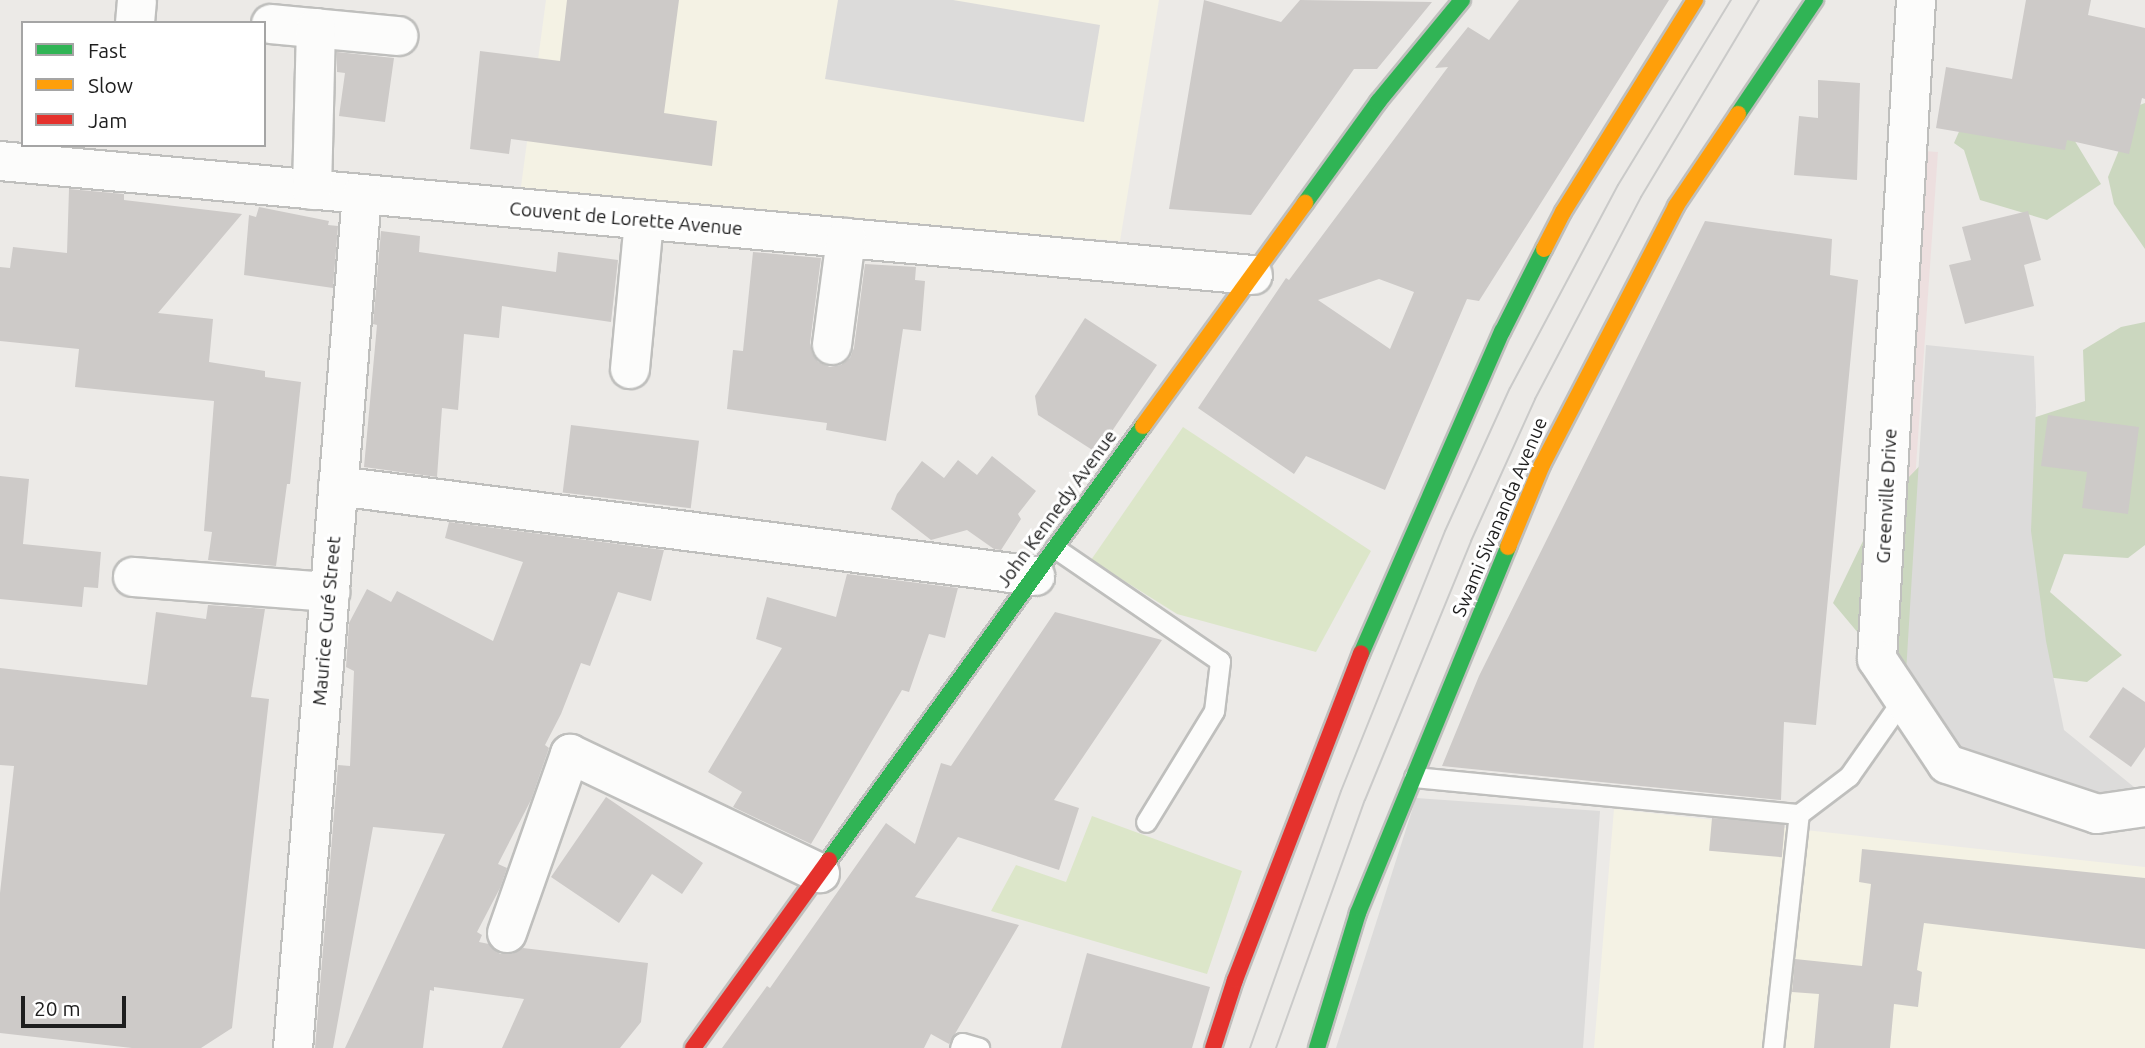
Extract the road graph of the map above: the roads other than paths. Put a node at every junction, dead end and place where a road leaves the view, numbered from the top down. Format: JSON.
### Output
{"nodes":[{"id":1,"x":1462,"y":0,"type":"edge"},
{"id":2,"x":1695,"y":0,"type":"edge"},
{"id":3,"x":1815,"y":0,"type":"edge"},
{"id":4,"x":1916,"y":0,"type":"edge"},
{"id":5,"x":137,"y":1,"type":"edge"},
{"id":6,"x":135,"y":21,"type":"edge"},
{"id":7,"x":271,"y":24,"type":"dead end"},
{"id":8,"x":316,"y":27,"type":"junction"},
{"id":9,"x":398,"y":36,"type":"dead end"},
{"id":10,"x":124,"y":159,"type":"edge"},
{"id":11,"x":0,"y":161,"type":"edge"},
{"id":12,"x":312,"y":190,"type":"junction"},
{"id":13,"x":362,"y":195,"type":"junction"},
{"id":14,"x":645,"y":220,"type":"junction"},
{"id":15,"x":846,"y":238,"type":"junction"},
{"id":16,"x":1252,"y":275,"type":"junction"},
{"id":17,"x":832,"y":345,"type":"dead end"},
{"id":18,"x":630,"y":369,"type":"dead end"},
{"id":19,"x":338,"y":486,"type":"junction"},
{"id":20,"x":1045,"y":562,"type":"junction"},
{"id":21,"x":134,"y":577,"type":"dead end"},
{"id":22,"x":330,"y":592,"type":"junction"},
{"id":23,"x":1903,"y":699,"type":"junction"},
{"id":24,"x":1414,"y":777,"type":"junction"},
{"id":25,"x":2145,"y":807,"type":"edge"},
{"id":26,"x":1799,"y":814,"type":"junction"},
{"id":27,"x":1146,"y":822,"type":"dead end"},
{"id":28,"x":820,"y":873,"type":"junction"},
{"id":29,"x":507,"y":933,"type":"dead end"},
{"id":30,"x":293,"y":1048,"type":"edge"},
{"id":31,"x":693,"y":1048,"type":"edge"},
{"id":32,"x":960,"y":1048,"type":"edge"},
{"id":33,"x":979,"y":1048,"type":"edge"},
{"id":34,"x":1213,"y":1048,"type":"edge"},
{"id":35,"x":1317,"y":1048,"type":"edge"},
{"id":36,"x":1773,"y":1048,"type":"edge"}],
"edges":[{"from":1,"to":16,"type":"street","name":"John Kennedy Avenue"},
{"from":2,"to":34,"type":"street"},
{"from":3,"to":24,"type":"street","name":"Swami Sivananda Avenue"},
{"from":4,"to":23,"type":"street","name":"Greenville Drive"},
{"from":5,"to":6,"type":"street"},
{"from":7,"to":8,"type":"street"},
{"from":8,"to":9,"type":"street"},
{"from":8,"to":12,"type":"street"},
{"from":10,"to":11,"type":"street","name":"Couvent de Lorette Avenue"},
{"from":10,"to":12,"type":"street","name":"Couvent de Lorette Avenue"},
{"from":12,"to":13,"type":"street","name":"Couvent de Lorette Avenue"},
{"from":13,"to":14,"type":"street","name":"Couvent de Lorette Avenue"},
{"from":13,"to":19,"type":"street","name":"Maurice Curé Street"},
{"from":14,"to":15,"type":"street","name":"Couvent de Lorette Avenue"},
{"from":14,"to":18,"type":"street"},
{"from":15,"to":16,"type":"street","name":"Couvent de Lorette Avenue"},
{"from":15,"to":17,"type":"street"},
{"from":16,"to":20,"type":"street","name":"John Kennedy Avenue"},
{"from":19,"to":20,"type":"street"},
{"from":19,"to":22,"type":"street","name":"Maurice Curé Street"},
{"from":20,"to":27,"type":"lane"},
{"from":20,"to":28,"type":"street","name":"John Kennedy Avenue"},
{"from":21,"to":22,"type":"street"},
{"from":22,"to":30,"type":"street","name":"Maurice Curé Street"},
{"from":23,"to":25,"type":"street","name":"Greenville Drive"},
{"from":23,"to":26,"type":"lane"},
{"from":24,"to":26,"type":"lane"},
{"from":24,"to":35,"type":"street","name":"Swami Sivananda Avenue"},
{"from":26,"to":36,"type":"lane"},
{"from":28,"to":29,"type":"street"},
{"from":28,"to":31,"type":"street","name":"John Kennedy Avenue"},
{"from":32,"to":33,"type":"lane"}]}
